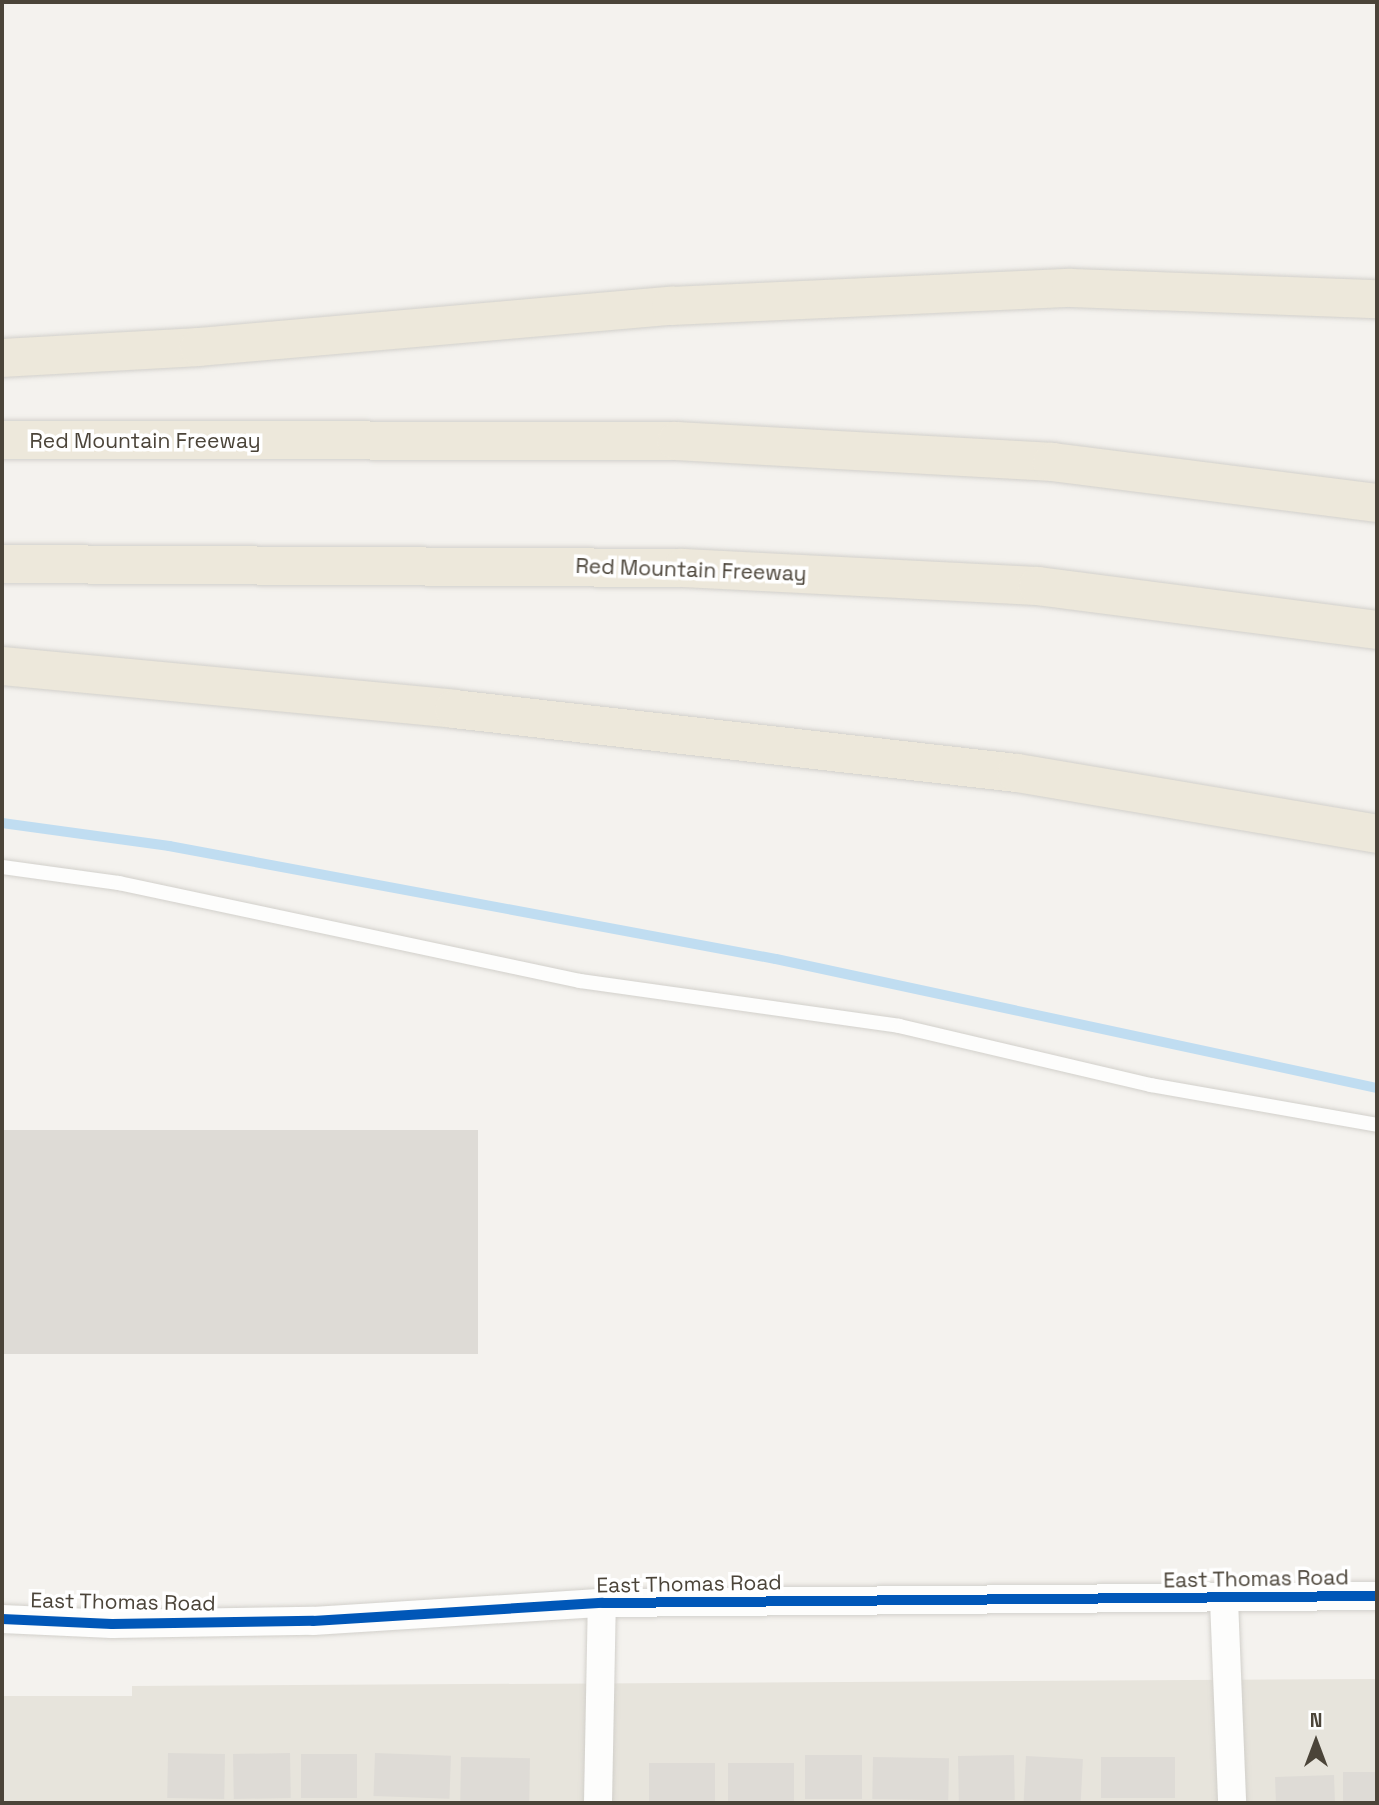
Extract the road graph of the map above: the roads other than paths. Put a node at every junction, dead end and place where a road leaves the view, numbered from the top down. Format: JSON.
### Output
{"nodes":[{"id":1,"x":1377,"y":299,"type":"edge"},
{"id":2,"x":2,"y":358,"type":"edge"},
{"id":3,"x":2,"y":440,"type":"edge"},
{"id":4,"x":1377,"y":503,"type":"edge"},
{"id":5,"x":2,"y":564,"type":"edge"},
{"id":6,"x":1377,"y":630,"type":"edge"},
{"id":7,"x":2,"y":666,"type":"edge"},
{"id":8,"x":1377,"y":834,"type":"edge"},
{"id":9,"x":2,"y":867,"type":"edge"},
{"id":10,"x":1377,"y":1125,"type":"edge"},
{"id":11,"x":1377,"y":1596,"type":"edge"},
{"id":12,"x":1224,"y":1600,"type":"junction"},
{"id":13,"x":602,"y":1604,"type":"junction"},
{"id":14,"x":2,"y":1619,"type":"edge"},
{"id":15,"x":598,"y":1803,"type":"edge"},
{"id":16,"x":1232,"y":1803,"type":"edge"}],
"edges":[{"from":1,"to":2,"type":"highway"},
{"from":3,"to":4,"type":"highway","name":"Red Mountain Freeway"},
{"from":5,"to":6,"type":"highway","name":"Red Mountain Freeway"},
{"from":7,"to":8,"type":"highway"},
{"from":9,"to":10,"type":"lane"},
{"from":11,"to":12,"type":"street","name":"East Thomas Road"},
{"from":12,"to":13,"type":"street","name":"East Thomas Road"},
{"from":12,"to":16,"type":"street"},
{"from":13,"to":14,"type":"street","name":"East Thomas Road"},
{"from":13,"to":15,"type":"street"}]}
